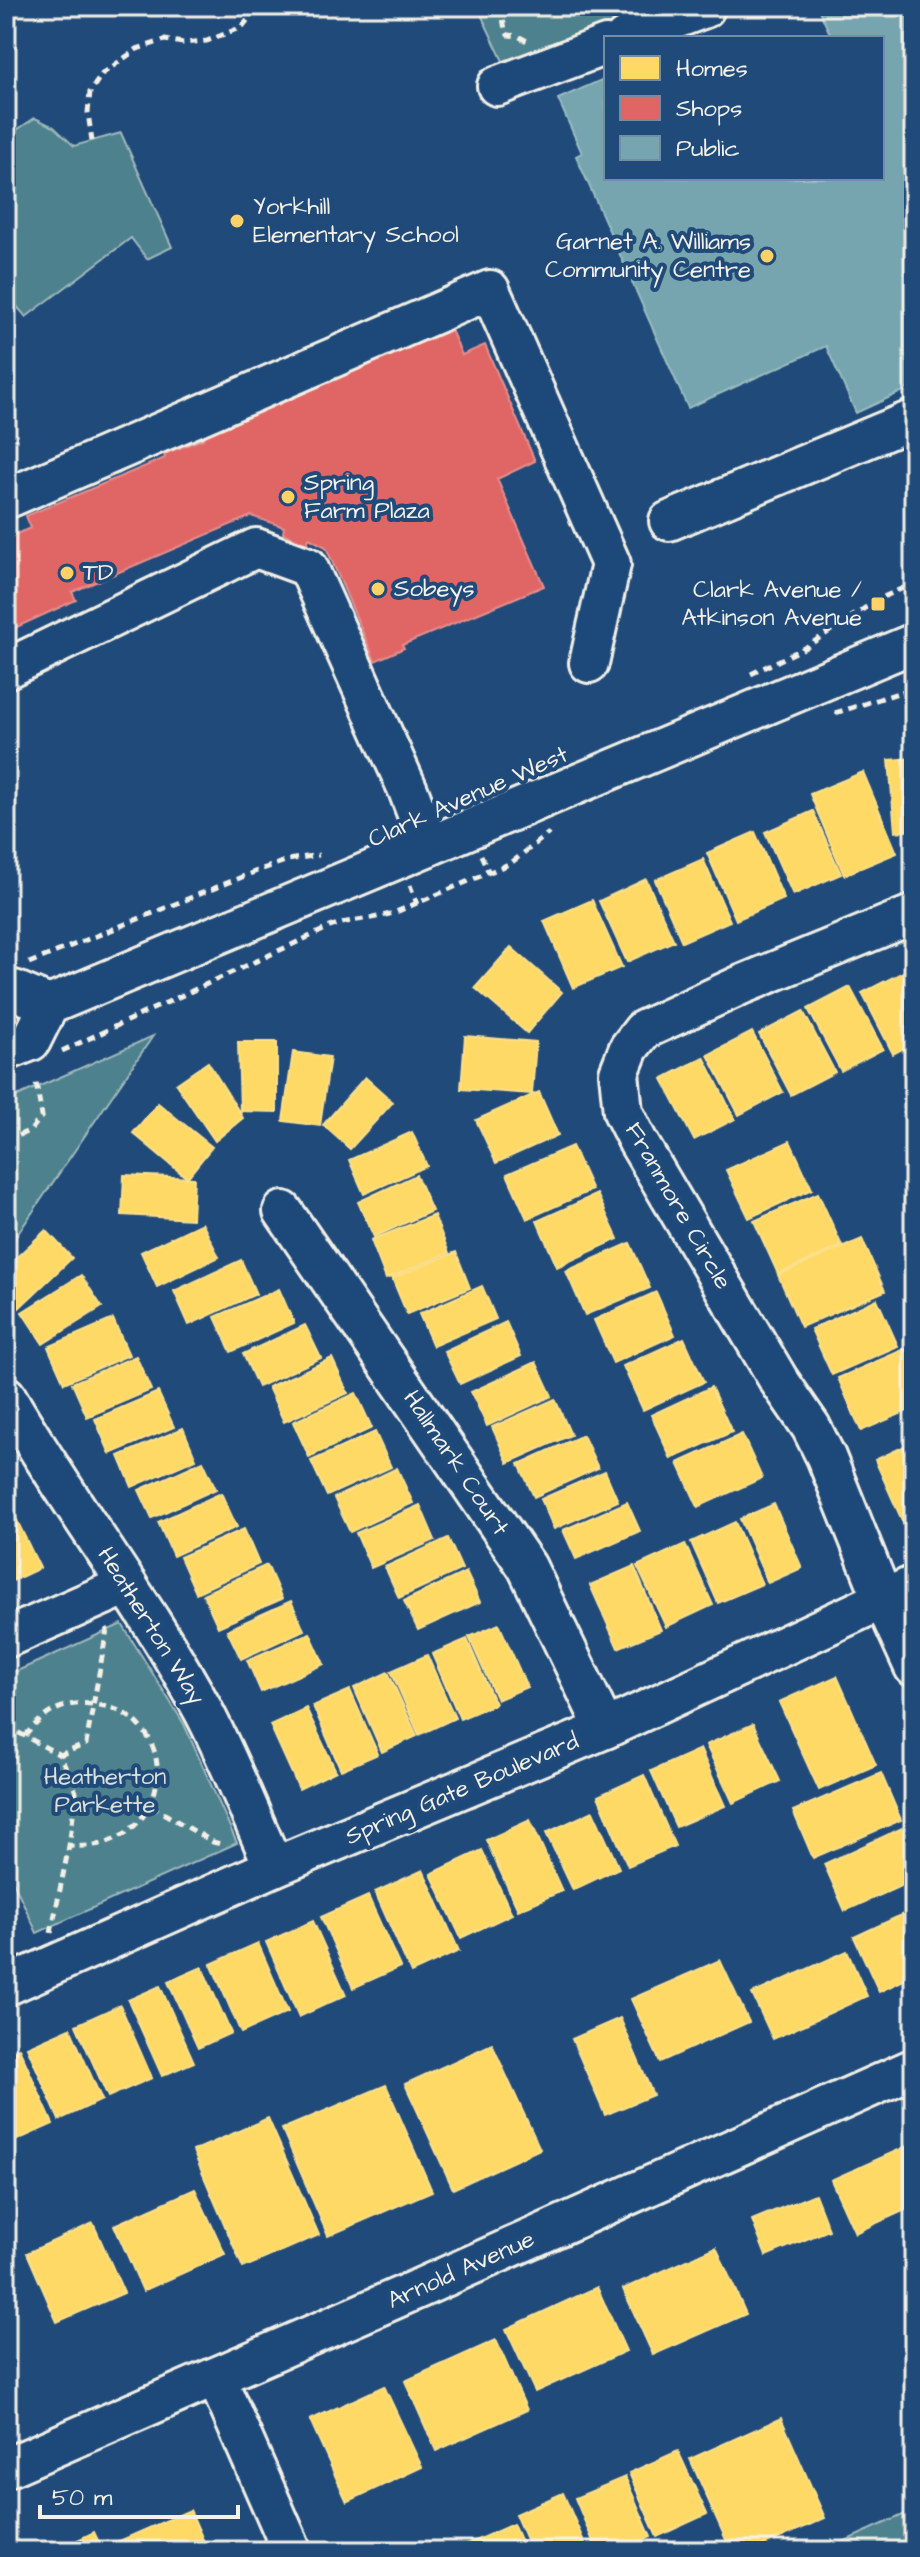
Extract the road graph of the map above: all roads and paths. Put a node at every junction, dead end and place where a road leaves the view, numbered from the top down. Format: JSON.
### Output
{"nodes":[{"id":1,"x":259,"y":6,"type":"edge"},
{"id":2,"x":705,"y":8,"type":"edge"},
{"id":3,"x":630,"y":36,"type":"edge"},
{"id":4,"x":604,"y":46,"type":"edge"},
{"id":5,"x":497,"y":86,"type":"dead end"},
{"id":6,"x":92,"y":141,"type":"dead end"},
{"id":7,"x":914,"y":419,"type":"edge"},
{"id":8,"x":6,"y":499,"type":"edge"},
{"id":9,"x":669,"y":521,"type":"dead end"},
{"id":10,"x":914,"y":583,"type":"edge"},
{"id":11,"x":914,"y":643,"type":"edge"},
{"id":12,"x":589,"y":663,"type":"dead end"},
{"id":13,"x":6,"y":669,"type":"edge"},
{"id":14,"x":741,"y":679,"type":"dead end"},
{"id":15,"x":914,"y":688,"type":"edge"},
{"id":16,"x":829,"y":716,"type":"dead end"},
{"id":17,"x":558,"y":829,"type":"dead end"},
{"id":18,"x":429,"y":846,"type":"junction"},
{"id":19,"x":321,"y":855,"type":"dead end"},
{"id":20,"x":914,"y":914,"type":"edge"},
{"id":21,"x":14,"y":980,"type":"edge"},
{"id":22,"x":49,"y":1005,"type":"junction"},
{"id":23,"x":6,"y":1051,"type":"edge"},
{"id":24,"x":61,"y":1051,"type":"dead end"},
{"id":25,"x":36,"y":1083,"type":"dead end"},
{"id":26,"x":6,"y":1141,"type":"edge"},
{"id":27,"x":283,"y":1211,"type":"dead end"},
{"id":28,"x":6,"y":1396,"type":"edge"},
{"id":29,"x":127,"y":1585,"type":"junction"},
{"id":30,"x":898,"y":1592,"type":"edge"},
{"id":31,"x":104,"y":1619,"type":"dead end"},
{"id":32,"x":6,"y":1638,"type":"edge"},
{"id":33,"x":914,"y":1667,"type":"edge"},
{"id":34,"x":93,"y":1704,"type":"junction"},
{"id":35,"x":6,"y":1726,"type":"edge"},
{"id":36,"x":605,"y":1729,"type":"junction"},
{"id":37,"x":25,"y":1736,"type":"junction"},
{"id":38,"x":60,"y":1755,"type":"junction"},
{"id":39,"x":151,"y":1806,"type":"junction"},
{"id":40,"x":224,"y":1845,"type":"dead end"},
{"id":41,"x":69,"y":1846,"type":"junction"},
{"id":42,"x":274,"y":1867,"type":"junction"},
{"id":43,"x":44,"y":1969,"type":"junction"},
{"id":44,"x":6,"y":1986,"type":"edge"},
{"id":45,"x":914,"y":2068,"type":"edge"},
{"id":46,"x":216,"y":2377,"type":"junction"},
{"id":47,"x":6,"y":2468,"type":"edge"},
{"id":48,"x":292,"y":2551,"type":"edge"}],
"edges":[{"from":1,"to":6,"type":"path"},
{"from":2,"to":3,"type":"street"},
{"from":4,"to":5,"type":"street"},
{"from":7,"to":9,"type":"street"},
{"from":8,"to":12,"type":"street"},
{"from":10,"to":14,"type":"path"},
{"from":11,"to":18,"type":"street","name":"Clark Avenue West"},
{"from":13,"to":18,"type":"street"},
{"from":15,"to":16,"type":"path"},
{"from":17,"to":24,"type":"path"},
{"from":18,"to":22,"type":"street","name":"Clark Avenue West"},
{"from":19,"to":21,"type":"path"},
{"from":20,"to":30,"type":"street","name":"Franmore Circle"},
{"from":21,"to":22,"type":"street"},
{"from":22,"to":23,"type":"street"},
{"from":25,"to":26,"type":"path"},
{"from":27,"to":36,"type":"street","name":"Hallmark Court"},
{"from":28,"to":29,"type":"street","name":"Heatherton Way"},
{"from":29,"to":32,"type":"street"},
{"from":29,"to":42,"type":"street","name":"Heatherton Way"},
{"from":30,"to":33,"type":"street","name":"Franmore Circle"},
{"from":30,"to":36,"type":"street","name":"Spring Gate Boulevard"},
{"from":31,"to":34,"type":"path"},
{"from":34,"to":37,"type":"path"},
{"from":34,"to":38,"type":"path"},
{"from":34,"to":39,"type":"path"},
{"from":35,"to":37,"type":"path"},
{"from":36,"to":42,"type":"street","name":"Spring Gate Boulevard"},
{"from":37,"to":38,"type":"path"},
{"from":38,"to":41,"type":"path"},
{"from":39,"to":40,"type":"path"},
{"from":39,"to":41,"type":"path"},
{"from":41,"to":43,"type":"path"},
{"from":42,"to":43,"type":"street","name":"Spring Gate Boulevard"},
{"from":43,"to":44,"type":"street","name":"Spring Gate Boulevard"},
{"from":45,"to":46,"type":"street","name":"Arnold Avenue"},
{"from":46,"to":47,"type":"street","name":"Arnold Avenue"},
{"from":46,"to":48,"type":"street"}]}
